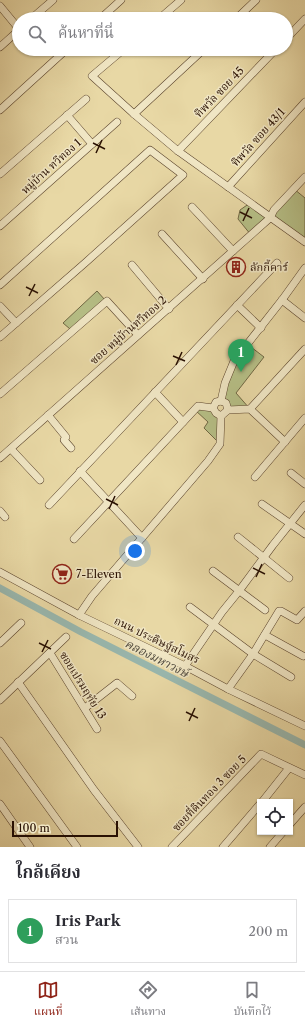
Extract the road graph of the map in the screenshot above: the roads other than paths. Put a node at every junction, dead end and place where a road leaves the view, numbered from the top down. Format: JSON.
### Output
{"nodes":[{"id":1,"x":52,"y":0,"type":"edge"},
{"id":2,"x":121,"y":0,"type":"edge"},
{"id":3,"x":181,"y":0,"type":"edge"},
{"id":4,"x":256,"y":0,"type":"edge"},
{"id":5,"x":0,"y":6,"type":"edge"},
{"id":6,"x":39,"y":12,"type":"edge"},
{"id":7,"x":108,"y":12,"type":"edge"},
{"id":8,"x":167,"y":12,"type":"edge"},
{"id":9,"x":243,"y":12,"type":"edge"},
{"id":10,"x":305,"y":19,"type":"edge"},
{"id":11,"x":12,"y":21,"type":"edge"},
{"id":12,"x":293,"y":32,"type":"edge"},
{"id":13,"x":12,"y":36,"type":"edge"},
{"id":14,"x":0,"y":47,"type":"edge"},
{"id":15,"x":59,"y":56,"type":"edge"},
{"id":16,"x":116,"y":56,"type":"edge"},
{"id":17,"x":196,"y":56,"type":"edge"},
{"id":18,"x":269,"y":56,"type":"edge"},
{"id":19,"x":86,"y":99,"type":"dead end"},
{"id":20,"x":305,"y":102,"type":"edge"},
{"id":21,"x":0,"y":110,"type":"edge"},
{"id":22,"x":134,"y":114,"type":"junction"},
{"id":23,"x":67,"y":115,"type":"junction"},
{"id":24,"x":117,"y":122,"type":"dead end"},
{"id":25,"x":92,"y":144,"type":"junction"},
{"id":26,"x":178,"y":151,"type":"junction"},
{"id":27,"x":0,"y":174,"type":"edge"},
{"id":28,"x":305,"y":177,"type":"edge"},
{"id":29,"x":228,"y":187,"type":"junction"},
{"id":30,"x":192,"y":207,"type":"dead end"},
{"id":31,"x":270,"y":218,"type":"junction"},
{"id":32,"x":0,"y":226,"type":"edge"},
{"id":33,"x":162,"y":234,"type":"dead end"},
{"id":34,"x":305,"y":242,"type":"edge"},
{"id":35,"x":233,"y":251,"type":"junction"},
{"id":36,"x":277,"y":263,"type":"dead end"},
{"id":37,"x":132,"y":265,"type":"dead end"},
{"id":38,"x":305,"y":268,"type":"edge"},
{"id":39,"x":203,"y":278,"type":"junction"},
{"id":40,"x":0,"y":285,"type":"edge"},
{"id":41,"x":282,"y":300,"type":"junction"},
{"id":42,"x":237,"y":305,"type":"junction"},
{"id":43,"x":0,"y":306,"type":"edge"},
{"id":44,"x":169,"y":308,"type":"junction"},
{"id":45,"x":305,"y":318,"type":"edge"},
{"id":46,"x":16,"y":323,"type":"junction"},
{"id":47,"x":261,"y":328,"type":"junction"},
{"id":48,"x":138,"y":335,"type":"junction"},
{"id":49,"x":0,"y":337,"type":"edge"},
{"id":50,"x":305,"y":349,"type":"edge"},
{"id":51,"x":155,"y":392,"type":"junction"},
{"id":52,"x":0,"y":394,"type":"edge"},
{"id":53,"x":221,"y":401,"type":"junction"},
{"id":54,"x":213,"y":408,"type":"junction"},
{"id":55,"x":250,"y":409,"type":"junction"},
{"id":56,"x":228,"y":410,"type":"junction"},
{"id":57,"x":48,"y":415,"type":"junction"},
{"id":58,"x":221,"y":416,"type":"junction"},
{"id":59,"x":305,"y":418,"type":"edge"},
{"id":60,"x":183,"y":422,"type":"junction"},
{"id":61,"x":284,"y":442,"type":"junction"},
{"id":62,"x":71,"y":448,"type":"dead end"},
{"id":63,"x":11,"y":449,"type":"junction"},
{"id":64,"x":0,"y":458,"type":"edge"},
{"id":65,"x":80,"y":471,"type":"junction"},
{"id":66,"x":291,"y":473,"type":"dead end"},
{"id":67,"x":255,"y":477,"type":"dead end"},
{"id":68,"x":40,"y":480,"type":"dead end"},
{"id":69,"x":305,"y":484,"type":"edge"},
{"id":70,"x":109,"y":503,"type":"junction"},
{"id":71,"x":262,"y":504,"type":"dead end"},
{"id":72,"x":49,"y":505,"type":"dead end"},
{"id":73,"x":305,"y":505,"type":"edge"},
{"id":74,"x":290,"y":523,"type":"junction"},
{"id":75,"x":305,"y":534,"type":"edge"},
{"id":76,"x":238,"y":537,"type":"dead end"},
{"id":77,"x":142,"y":538,"type":"junction"},
{"id":78,"x":74,"y":539,"type":"dead end"},
{"id":79,"x":263,"y":557,"type":"junction"},
{"id":80,"x":213,"y":571,"type":"dead end"},
{"id":81,"x":0,"y":572,"type":"edge"},
{"id":82,"x":289,"y":578,"type":"dead end"},
{"id":83,"x":239,"y":591,"type":"junction"},
{"id":84,"x":190,"y":607,"type":"dead end"},
{"id":85,"x":265,"y":610,"type":"dead end"},
{"id":86,"x":305,"y":611,"type":"edge"},
{"id":87,"x":79,"y":615,"type":"junction"},
{"id":88,"x":22,"y":623,"type":"dead end"},
{"id":89,"x":213,"y":625,"type":"junction"},
{"id":90,"x":265,"y":635,"type":"junction"},
{"id":91,"x":66,"y":637,"type":"dead end"},
{"id":92,"x":0,"y":643,"type":"edge"},
{"id":93,"x":50,"y":653,"type":"junction"},
{"id":94,"x":253,"y":654,"type":"junction"},
{"id":95,"x":303,"y":656,"type":"dead end"},
{"id":96,"x":185,"y":666,"type":"junction"},
{"id":97,"x":291,"y":677,"type":"dead end"},
{"id":98,"x":18,"y":682,"type":"junction"},
{"id":99,"x":228,"y":689,"type":"junction"},
{"id":100,"x":132,"y":696,"type":"dead end"},
{"id":101,"x":0,"y":700,"type":"edge"},
{"id":102,"x":85,"y":708,"type":"junction"},
{"id":103,"x":305,"y":725,"type":"edge"},
{"id":104,"x":97,"y":729,"type":"dead end"},
{"id":105,"x":0,"y":741,"type":"edge"},
{"id":106,"x":289,"y":768,"type":"junction"},
{"id":107,"x":305,"y":776,"type":"edge"},
{"id":108,"x":264,"y":799,"type":"edge"},
{"id":109,"x":0,"y":804,"type":"edge"},
{"id":110,"x":305,"y":807,"type":"edge"},
{"id":111,"x":257,"y":808,"type":"edge"},
{"id":112,"x":293,"y":821,"type":"edge"},
{"id":113,"x":280,"y":835,"type":"edge"},
{"id":114,"x":30,"y":847,"type":"edge"},
{"id":115,"x":77,"y":847,"type":"edge"},
{"id":116,"x":138,"y":847,"type":"edge"},
{"id":117,"x":172,"y":847,"type":"edge"},
{"id":118,"x":223,"y":847,"type":"edge"},
{"id":119,"x":270,"y":847,"type":"edge"}],
"edges":[{"from":1,"to":6,"type":"street"},
{"from":2,"to":7,"type":"street"},
{"from":3,"to":8,"type":"street"},
{"from":4,"to":9,"type":"street"},
{"from":5,"to":11,"type":"street"},
{"from":10,"to":12,"type":"street"},
{"from":13,"to":14,"type":"street"},
{"from":15,"to":21,"type":"street"},
{"from":16,"to":22,"type":"street"},
{"from":17,"to":22,"type":"street"},
{"from":18,"to":26,"type":"street","name":"ทิพวัล ซอย 45"},
{"from":19,"to":23,"type":"street"},
{"from":20,"to":29,"type":"street","name":"ทิพวัล ซอย 43/1"},
{"from":22,"to":26,"type":"street"},
{"from":23,"to":25,"type":"street"},
{"from":23,"to":27,"type":"street"},
{"from":24,"to":25,"type":"street","name":"หมู่บ้าน ทวีทอง 1"},
{"from":25,"to":32,"type":"street","name":"หมู่บ้าน ทวีทอง 1"},
{"from":26,"to":29,"type":"street"},
{"from":28,"to":31,"type":"street","name":"ซอย หมู่บ้านทวีทอง 2"},
{"from":29,"to":31,"type":"street"},
{"from":30,"to":35,"type":"street"},
{"from":31,"to":34,"type":"street"},
{"from":31,"to":35,"type":"street","name":"ซอย หมู่บ้านทวีทอง 2"},
{"from":33,"to":39,"type":"street"},
{"from":35,"to":39,"type":"street","name":"ซอย หมู่บ้านทวีทอง 2"},
{"from":36,"to":42,"type":"street"},
{"from":37,"to":44,"type":"street"},
{"from":38,"to":41,"type":"street"},
{"from":39,"to":44,"type":"street","name":"ซอย หมู่บ้านทวีทอง 2"},
{"from":40,"to":46,"type":"street"},
{"from":41,"to":45,"type":"street"},
{"from":41,"to":47,"type":"street"},
{"from":42,"to":47,"type":"street"},
{"from":42,"to":51,"type":"street"},
{"from":43,"to":46,"type":"street"},
{"from":44,"to":48,"type":"street","name":"ซอย หมู่บ้านทวีทอง 2"},
{"from":46,"to":49,"type":"street"},
{"from":47,"to":53,"type":"street"},
{"from":48,"to":52,"type":"street"},
{"from":48,"to":57,"type":"street","name":"ซอย หมู่บ้านทวีทอง 2"},
{"from":50,"to":55,"type":"street"},
{"from":51,"to":60,"type":"street"},
{"from":51,"to":65,"type":"street"},
{"from":53,"to":54,"type":"street"},
{"from":53,"to":56,"type":"street"},
{"from":54,"to":58,"type":"street"},
{"from":54,"to":60,"type":"street"},
{"from":55,"to":56,"type":"street"},
{"from":55,"to":61,"type":"street"},
{"from":56,"to":58,"type":"street"},
{"from":57,"to":62,"type":"street"},
{"from":57,"to":63,"type":"street","name":"ซอย หมู่บ้านทวีทอง 2"},
{"from":58,"to":77,"type":"street"},
{"from":59,"to":61,"type":"street"},
{"from":60,"to":70,"type":"street"},
{"from":61,"to":67,"type":"street"},
{"from":63,"to":64,"type":"street","name":"ซอย หมู่บ้านทวีทอง 2"},
{"from":63,"to":68,"type":"street"},
{"from":65,"to":70,"type":"street"},
{"from":65,"to":72,"type":"street"},
{"from":66,"to":69,"type":"street"},
{"from":70,"to":77,"type":"street"},
{"from":70,"to":78,"type":"street"},
{"from":71,"to":74,"type":"street"},
{"from":73,"to":74,"type":"street"},
{"from":74,"to":75,"type":"street"},
{"from":74,"to":79,"type":"street"},
{"from":76,"to":79,"type":"street"},
{"from":77,"to":87,"type":"street"},
{"from":79,"to":82,"type":"street"},
{"from":79,"to":83,"type":"street"},
{"from":80,"to":83,"type":"street"},
{"from":81,"to":87,"type":"street","name":"ถนน ประดิษฐ์สโมสร"},
{"from":83,"to":85,"type":"street"},
{"from":83,"to":89,"type":"street"},
{"from":84,"to":89,"type":"street"},
{"from":86,"to":90,"type":"street"},
{"from":87,"to":96,"type":"street","name":"ถนน ประดิษฐ์สโมสร"},
{"from":88,"to":92,"type":"street"},
{"from":89,"to":94,"type":"street"},
{"from":89,"to":96,"type":"street"},
{"from":90,"to":94,"type":"street"},
{"from":90,"to":95,"type":"street"},
{"from":91,"to":93,"type":"street"},
{"from":93,"to":98,"type":"street"},
{"from":93,"to":102,"type":"street","name":"ซอยเปรมฤทัย 13"},
{"from":94,"to":97,"type":"street"},
{"from":94,"to":99,"type":"street"},
{"from":96,"to":99,"type":"street","name":"ถนน ประดิษฐ์สโมสร"},
{"from":98,"to":101,"type":"street"},
{"from":98,"to":116,"type":"street"},
{"from":99,"to":103,"type":"street","name":"ถนน ประดิษฐ์สโมสร"},
{"from":100,"to":102,"type":"street"},
{"from":102,"to":104,"type":"street","name":"ซอยเปรมฤทัย 13"},
{"from":105,"to":115,"type":"street"},
{"from":106,"to":107,"type":"street"},
{"from":106,"to":108,"type":"street"},
{"from":106,"to":117,"type":"street","name":"ซอยที่ดินทอง 3 ซอย 5"},
{"from":109,"to":114,"type":"street"},
{"from":110,"to":112,"type":"street"},
{"from":111,"to":118,"type":"street"},
{"from":113,"to":119,"type":"street"}]}
